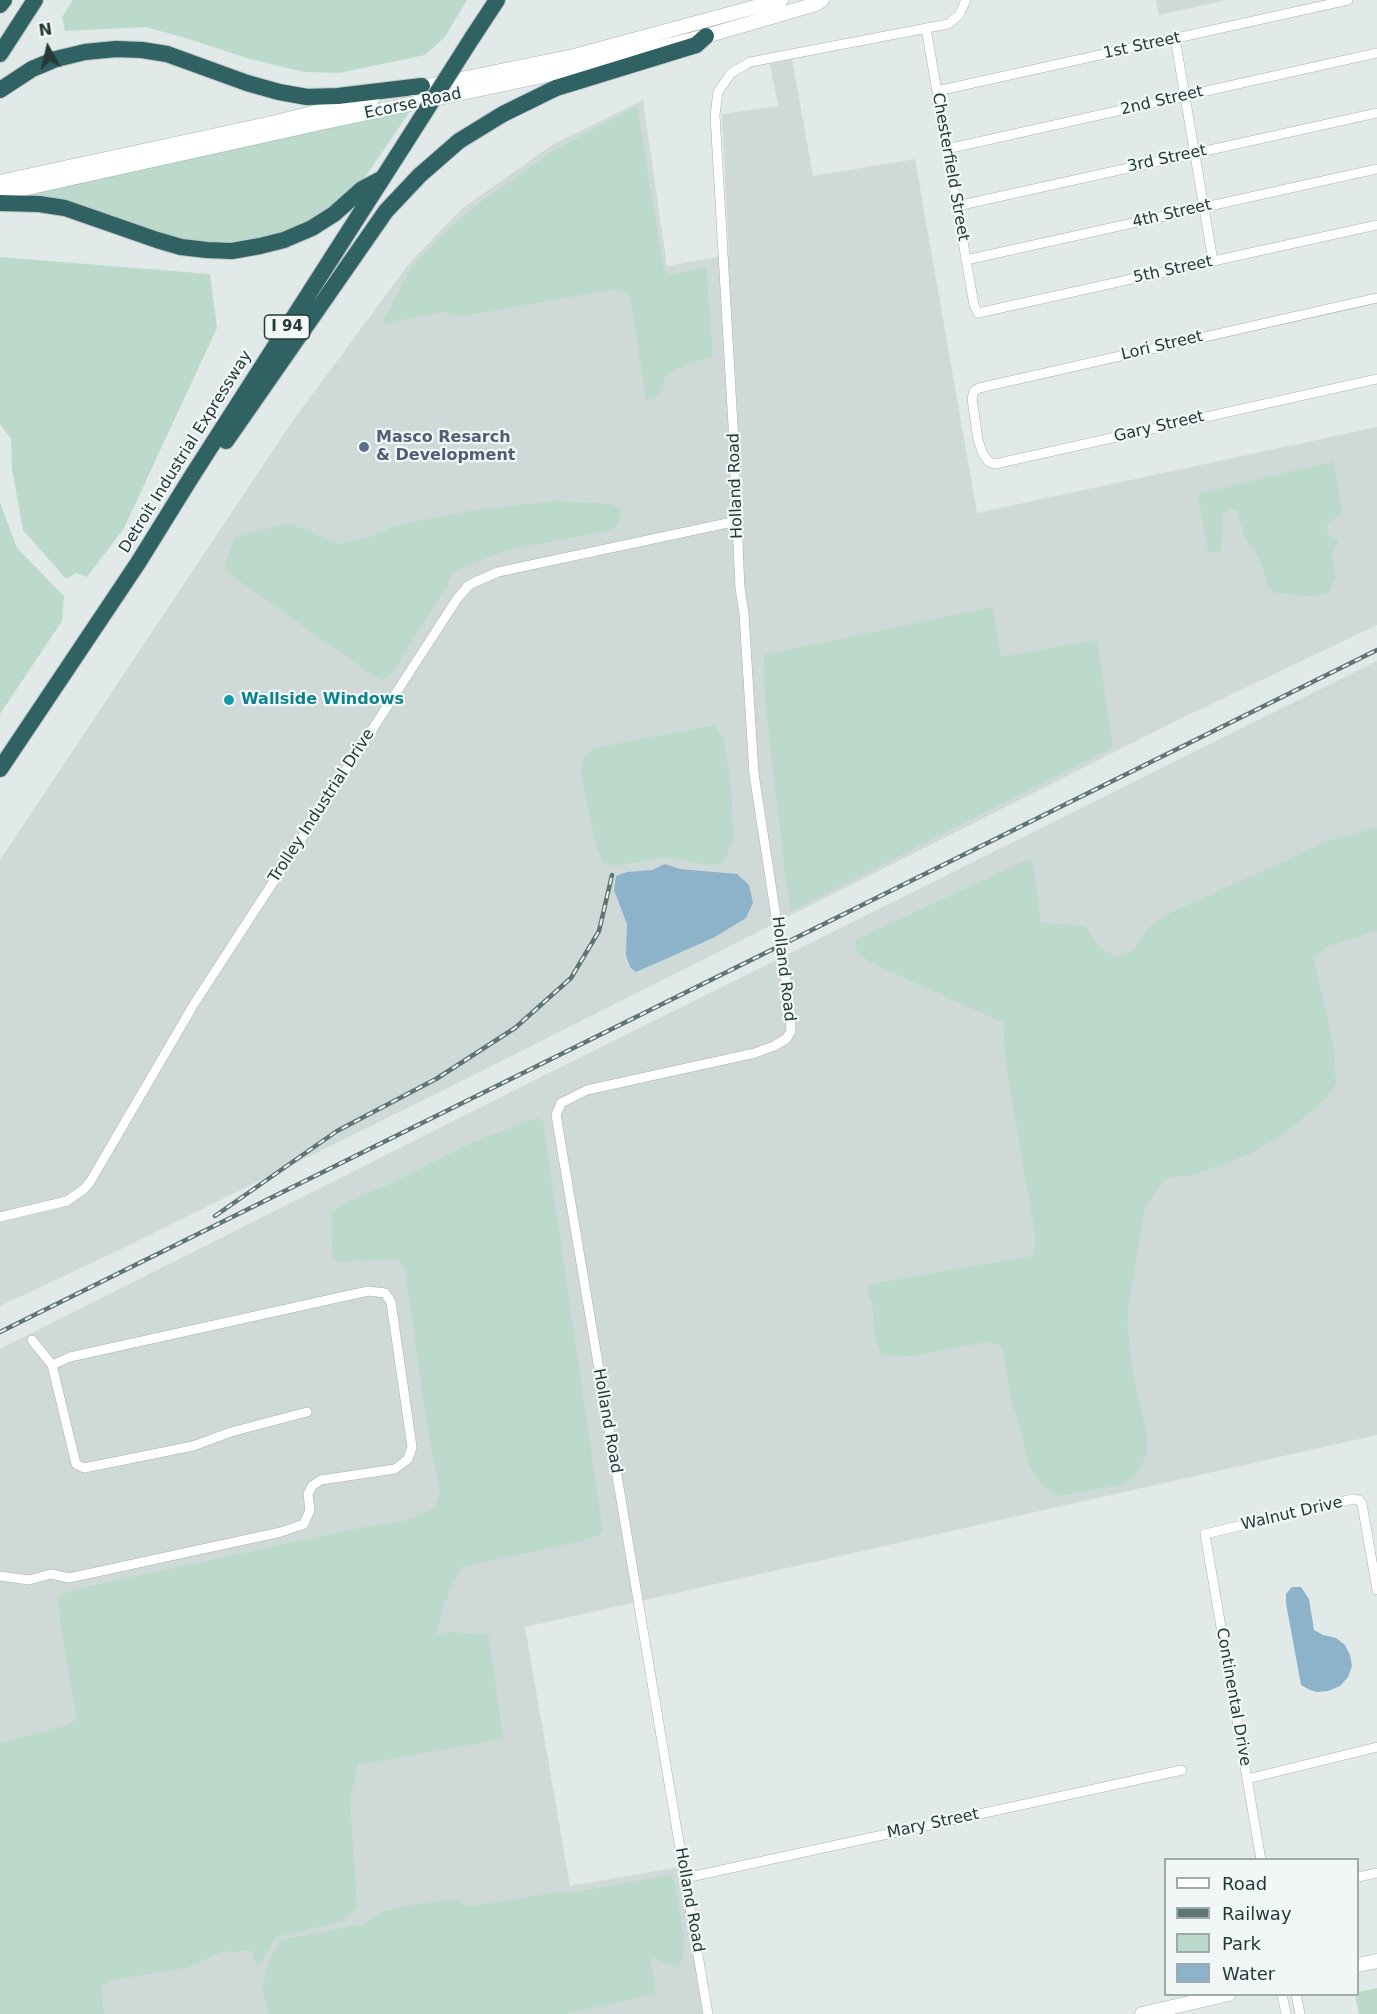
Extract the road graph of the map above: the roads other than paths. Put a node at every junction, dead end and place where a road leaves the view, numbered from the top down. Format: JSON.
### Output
{"nodes":[{"id":1,"x":4,"y":0,"type":"edge"},
{"id":2,"x":35,"y":0,"type":"edge"},
{"id":3,"x":497,"y":0,"type":"edge"},
{"id":4,"x":781,"y":0,"type":"edge"},
{"id":5,"x":822,"y":0,"type":"edge"},
{"id":6,"x":966,"y":0,"type":"edge"},
{"id":7,"x":1348,"y":0,"type":"edge"},
{"id":8,"x":0,"y":5,"type":"edge"},
{"id":9,"x":926,"y":28,"type":"junction"},
{"id":10,"x":706,"y":36,"type":"junction"},
{"id":11,"x":1175,"y":38,"type":"junction"},
{"id":12,"x":1377,"y":53,"type":"edge"},
{"id":13,"x":0,"y":54,"type":"edge"},
{"id":14,"x":422,"y":86,"type":"junction"},
{"id":15,"x":0,"y":90,"type":"edge"},
{"id":16,"x":937,"y":91,"type":"junction"},
{"id":17,"x":1185,"y":96,"type":"junction"},
{"id":18,"x":1377,"y":113,"type":"edge"},
{"id":19,"x":947,"y":149,"type":"junction"},
{"id":20,"x":1195,"y":153,"type":"junction"},
{"id":21,"x":1377,"y":169,"type":"edge"},
{"id":22,"x":382,"y":179,"type":"junction"},
{"id":23,"x":0,"y":182,"type":"edge"},
{"id":24,"x":0,"y":195,"type":"edge"},
{"id":25,"x":0,"y":203,"type":"edge"},
{"id":26,"x":957,"y":206,"type":"junction"},
{"id":27,"x":1204,"y":207,"type":"junction"},
{"id":28,"x":1377,"y":225,"type":"edge"},
{"id":29,"x":966,"y":260,"type":"junction"},
{"id":30,"x":1213,"y":261,"type":"junction"},
{"id":31,"x":1377,"y":298,"type":"edge"},
{"id":32,"x":974,"y":305,"type":"joint"},
{"id":33,"x":1377,"y":379,"type":"edge"},
{"id":34,"x":975,"y":416,"type":"joint"},
{"id":35,"x":192,"y":476,"type":"junction"},
{"id":36,"x":737,"y":521,"type":"junction"},
{"id":37,"x":0,"y":769,"type":"edge"},
{"id":38,"x":0,"y":1217,"type":"edge"},
{"id":39,"x":32,"y":1340,"type":"dead end"},
{"id":40,"x":52,"y":1365,"type":"junction"},
{"id":41,"x":307,"y":1412,"type":"dead end"},
{"id":42,"x":1205,"y":1534,"type":"joint"},
{"id":43,"x":0,"y":1576,"type":"edge"},
{"id":44,"x":1377,"y":1590,"type":"edge"},
{"id":45,"x":1377,"y":1747,"type":"edge"},
{"id":46,"x":1182,"y":1770,"type":"dead end"},
{"id":47,"x":1247,"y":1779,"type":"junction"},
{"id":48,"x":1261,"y":1858,"type":"edge"},
{"id":49,"x":1377,"y":1873,"type":"edge"},
{"id":50,"x":685,"y":1878,"type":"junction"},
{"id":51,"x":1359,"y":1878,"type":"edge"},
{"id":52,"x":1377,"y":1961,"type":"edge"},
{"id":53,"x":1359,"y":1965,"type":"edge"},
{"id":54,"x":1224,"y":1996,"type":"edge"},
{"id":55,"x":1282,"y":1996,"type":"edge"},
{"id":56,"x":1296,"y":1996,"type":"edge"},
{"id":57,"x":708,"y":2014,"type":"edge"},
{"id":58,"x":1142,"y":2014,"type":"edge"},
{"id":59,"x":1286,"y":2014,"type":"edge"},
{"id":60,"x":1300,"y":2014,"type":"edge"}],
"edges":[{"from":1,"to":8,"type":"highway"},
{"from":2,"to":13,"type":"highway"},
{"from":3,"to":22,"type":"highway","name":"Detroit Industrial Expressway","number":"I 94","bridge":true},
{"from":4,"to":14,"type":"main road","name":"Ecorse Road"},
{"from":5,"to":10,"type":"main road","name":"Ecorse Road"},
{"from":6,"to":9,"type":"street","name":"Holland Road"},
{"from":7,"to":11,"type":"street","name":"1st Street"},
{"from":9,"to":16,"type":"street","name":"Chesterfield Street"},
{"from":9,"to":36,"type":"street","name":"Holland Road"},
{"from":10,"to":24,"type":"main road","name":"Ecorse Road"},
{"from":10,"to":35,"type":"highway"},
{"from":11,"to":16,"type":"street","name":"1st Street"},
{"from":11,"to":17,"type":"street"},
{"from":12,"to":17,"type":"street","name":"2nd Street"},
{"from":14,"to":15,"type":"highway"},
{"from":14,"to":23,"type":"main road","name":"Ecorse Road"},
{"from":16,"to":19,"type":"street","name":"Chesterfield Street"},
{"from":17,"to":19,"type":"street","name":"2nd Street"},
{"from":17,"to":20,"type":"street"},
{"from":18,"to":20,"type":"street","name":"3rd Street"},
{"from":19,"to":26,"type":"street","name":"Chesterfield Street"},
{"from":20,"to":26,"type":"street","name":"3rd Street"},
{"from":20,"to":27,"type":"street"},
{"from":21,"to":27,"type":"street","name":"4th Street"},
{"from":22,"to":25,"type":"highway"},
{"from":22,"to":35,"type":"highway","name":"Detroit Industrial Expressway","number":"I 94"},
{"from":26,"to":29,"type":"street","name":"Chesterfield Street"},
{"from":27,"to":29,"type":"street","name":"4th Street"},
{"from":27,"to":30,"type":"street"},
{"from":28,"to":30,"type":"street","name":"5th Street"},
{"from":29,"to":32,"type":"street","name":"Chesterfield Street"},
{"from":30,"to":32,"type":"street","name":"5th Street"},
{"from":31,"to":34,"type":"street","name":"Lori Street"},
{"from":33,"to":34,"type":"street","name":"Gary Street"},
{"from":35,"to":37,"type":"highway","name":"Detroit Industrial Expressway","number":"I 94"},
{"from":36,"to":38,"type":"street","name":"Trolley Industrial Drive"},
{"from":36,"to":50,"type":"street","name":"Holland Road"},
{"from":39,"to":40,"type":"street"},
{"from":40,"to":41,"type":"street"},
{"from":40,"to":43,"type":"street"},
{"from":42,"to":44,"type":"street","name":"Walnut Drive"},
{"from":42,"to":47,"type":"street","name":"Continental Drive"},
{"from":45,"to":47,"type":"street"},
{"from":46,"to":50,"type":"street","name":"Mary Street"},
{"from":47,"to":48,"type":"street","name":"Continental Drive"},
{"from":49,"to":51,"type":"street"},
{"from":50,"to":57,"type":"street","name":"Holland Road"},
{"from":52,"to":53,"type":"main road"},
{"from":54,"to":58,"type":"main road"},
{"from":55,"to":59,"type":"street"},
{"from":56,"to":60,"type":"street"}]}
